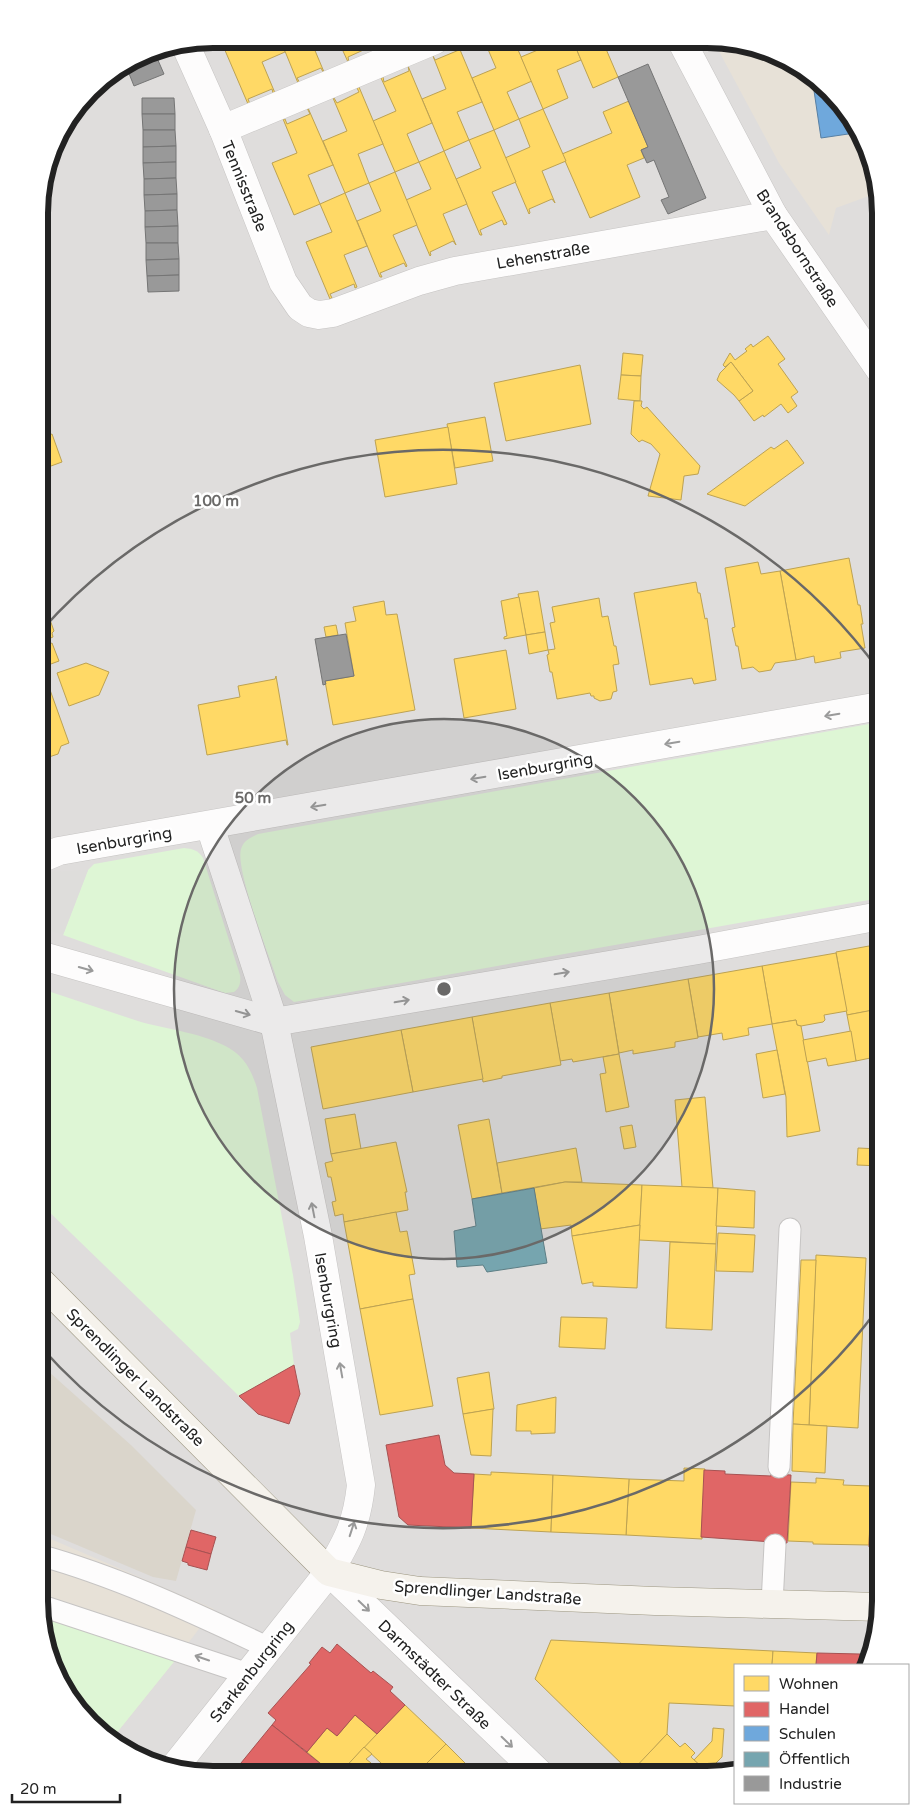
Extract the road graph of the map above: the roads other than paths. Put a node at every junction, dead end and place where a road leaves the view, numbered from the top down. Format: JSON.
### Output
{"nodes":[{"id":1,"x":416,"y":48,"type":"edge"},
{"id":2,"x":685,"y":48,"type":"edge"},
{"id":3,"x":188,"y":50,"type":"edge"},
{"id":4,"x":223,"y":129,"type":"junction"},
{"id":5,"x":773,"y":215,"type":"junction"},
{"id":6,"x":319,"y":315,"type":"joint"},
{"id":7,"x":872,"y":358,"type":"edge"},
{"id":8,"x":872,"y":707,"type":"edge"},
{"id":9,"x":210,"y":826,"type":"junction"},
{"id":10,"x":48,"y":856,"type":"edge"},
{"id":11,"x":871,"y":918,"type":"edge"},
{"id":12,"x":48,"y":958,"type":"edge"},
{"id":13,"x":274,"y":1022,"type":"junction"},
{"id":14,"x":790,"y":1230,"type":"dead end"},
{"id":15,"x":48,"y":1289,"type":"edge"},
{"id":16,"x":779,"y":1467,"type":"dead end"},
{"id":17,"x":775,"y":1546,"type":"dead end"},
{"id":18,"x":48,"y":1558,"type":"edge"},
{"id":19,"x":329,"y":1572,"type":"junction"},
{"id":20,"x":772,"y":1604,"type":"junction"},
{"id":21,"x":871,"y":1607,"type":"edge"},
{"id":22,"x":48,"y":1608,"type":"edge"},
{"id":23,"x":269,"y":1648,"type":"junction"},
{"id":24,"x":248,"y":1674,"type":"junction"},
{"id":25,"x":178,"y":1763,"type":"edge"},
{"id":26,"x":532,"y":1766,"type":"edge"}],
"edges":[{"from":1,"to":4,"type":"street"},
{"from":2,"to":5,"type":"street","name":"Brandsbornstraße"},
{"from":3,"to":4,"type":"street","name":"Tennisstraße"},
{"from":4,"to":6,"type":"street","name":"Tennisstraße"},
{"from":5,"to":6,"type":"street","name":"Lehenstraße"},
{"from":5,"to":7,"type":"street","name":"Brandsbornstraße"},
{"from":8,"to":9,"type":"street","name":"Isenburgring","one_way":true},
{"from":9,"to":10,"type":"street","name":"Isenburgring"},
{"from":9,"to":13,"type":"street","name":"Isenburgring"},
{"from":13,"to":11,"type":"street","one_way":true},
{"from":12,"to":13,"type":"street","one_way":true},
{"from":19,"to":13,"type":"street","name":"Isenburgring","one_way":true},
{"from":14,"to":16,"type":"lane"},
{"from":15,"to":19,"type":"main road","name":"Sprendlinger Landstraße"},
{"from":17,"to":20,"type":"lane"},
{"from":18,"to":23,"type":"lane"},
{"from":19,"to":20,"type":"main road","name":"Sprendlinger Landstraße"},
{"from":19,"to":23,"type":"street","name":"Starkenburgring"},
{"from":19,"to":26,"type":"street","name":"Darmstädter Straße","one_way":true},
{"from":20,"to":21,"type":"main road","name":"Sprendlinger Landstraße"},
{"from":24,"to":22,"type":"lane","one_way":true},
{"from":23,"to":24,"type":"street","name":"Starkenburgring"},
{"from":24,"to":25,"type":"street","name":"Starkenburgring"}]}
